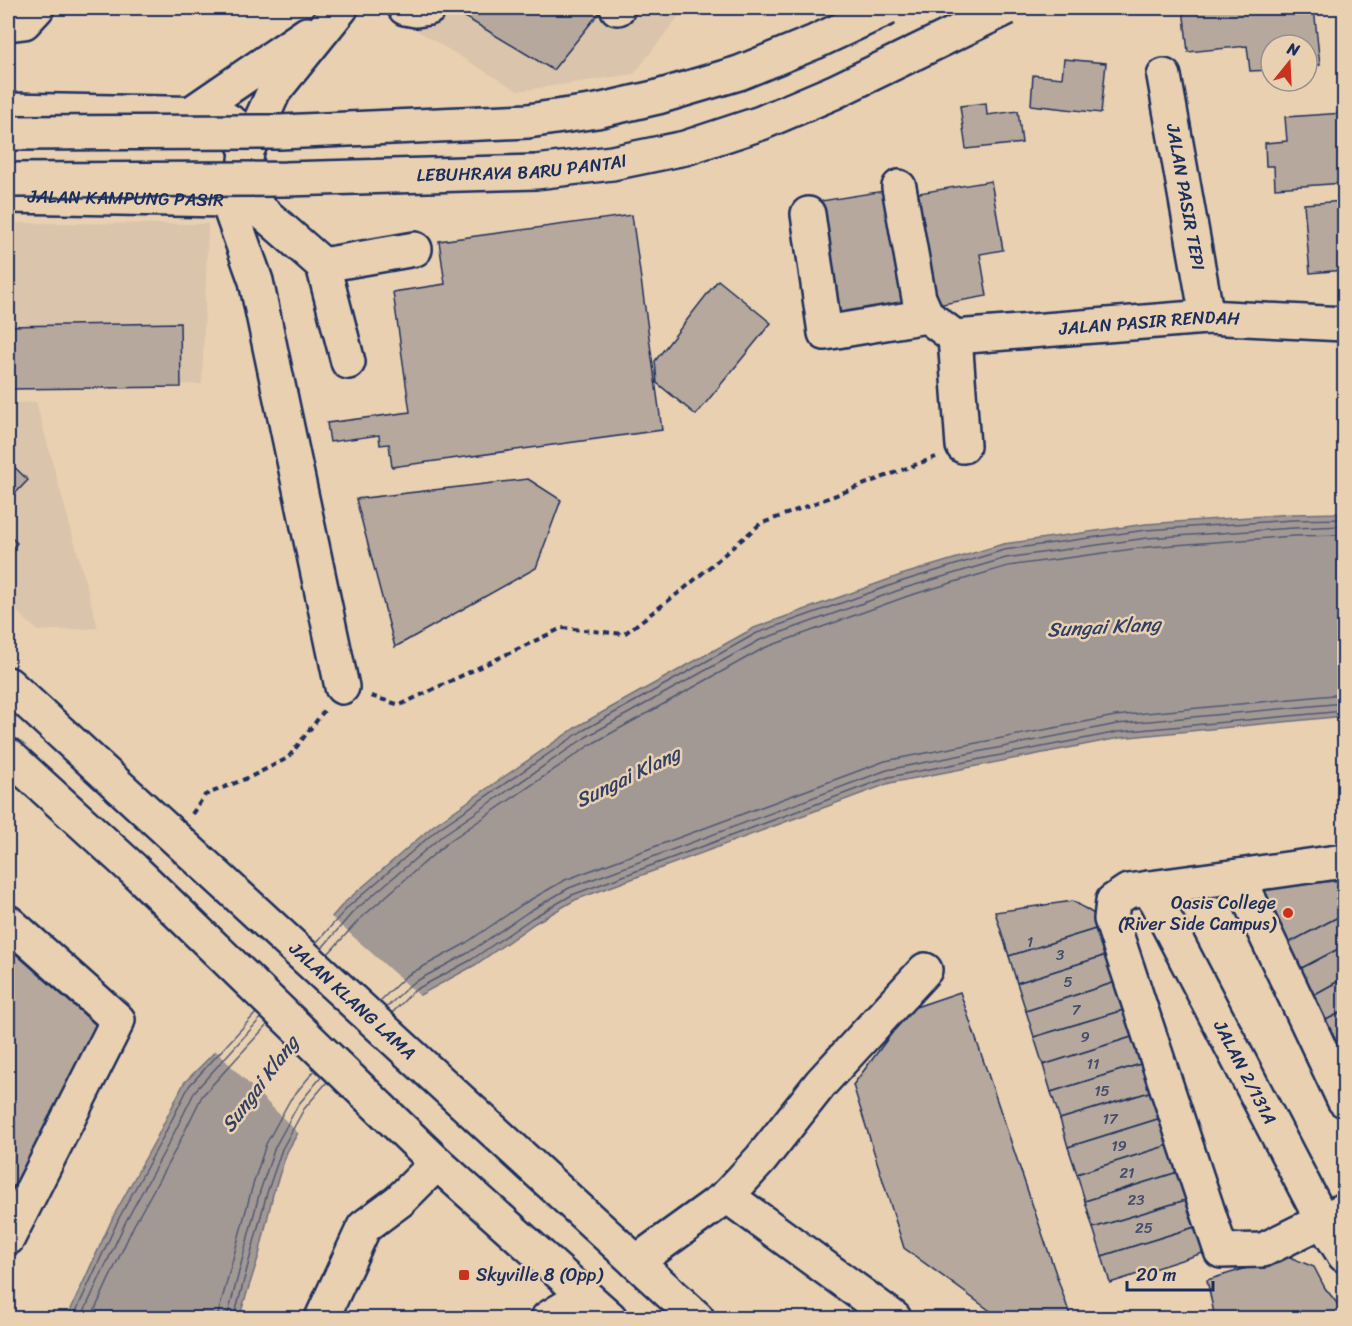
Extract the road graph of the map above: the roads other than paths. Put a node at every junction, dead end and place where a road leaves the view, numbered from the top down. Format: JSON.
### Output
{"nodes":[{"id":1,"x":36,"y":8,"type":"edge"},
{"id":2,"x":405,"y":8,"type":"edge"},
{"id":3,"x":429,"y":8,"type":"edge"},
{"id":4,"x":888,"y":8,"type":"edge"},
{"id":5,"x":1006,"y":8,"type":"edge"},
{"id":6,"x":339,"y":11,"type":"edge"},
{"id":7,"x":8,"y":24,"type":"edge"},
{"id":8,"x":1164,"y":76,"type":"dead end"},
{"id":9,"x":8,"y":110,"type":"edge"},
{"id":10,"x":193,"y":112,"type":"junction"},
{"id":11,"x":8,"y":133,"type":"edge"},
{"id":12,"x":247,"y":151,"type":"junction"},
{"id":13,"x":8,"y":180,"type":"edge"},
{"id":14,"x":898,"y":187,"type":"dead end"},
{"id":15,"x":231,"y":194,"type":"junction"},
{"id":16,"x":8,"y":196,"type":"edge"},
{"id":17,"x":808,"y":214,"type":"dead end"},
{"id":18,"x":415,"y":249,"type":"dead end"},
{"id":19,"x":322,"y":265,"type":"junction"},
{"id":20,"x":927,"y":315,"type":"junction"},
{"id":21,"x":1207,"y":317,"type":"junction"},
{"id":22,"x":1344,"y":324,"type":"edge"},
{"id":23,"x":955,"y":337,"type":"junction"},
{"id":24,"x":348,"y":362,"type":"dead end"},
{"id":25,"x":963,"y":446,"type":"road end"},
{"id":26,"x":8,"y":684,"type":"edge"},
{"id":27,"x":342,"y":687,"type":"road end"},
{"id":28,"x":8,"y":755,"type":"edge"},
{"id":29,"x":1344,"y":861,"type":"edge"},
{"id":30,"x":1238,"y":876,"type":"junction"},
{"id":31,"x":1149,"y":888,"type":"junction"},
{"id":32,"x":8,"y":922,"type":"edge"},
{"id":33,"x":925,"y":970,"type":"dead end"},
{"id":34,"x":1344,"y":1100,"type":"edge"},
{"id":35,"x":433,"y":1158,"type":"junction"},
{"id":36,"x":727,"y":1196,"type":"junction"},
{"id":37,"x":1333,"y":1215,"type":"edge"},
{"id":38,"x":8,"y":1238,"type":"edge"},
{"id":39,"x":1344,"y":1256,"type":"edge"},
{"id":40,"x":636,"y":1262,"type":"junction"},
{"id":41,"x":585,"y":1296,"type":"junction"},
{"id":42,"x":322,"y":1318,"type":"edge"},
{"id":43,"x":548,"y":1318,"type":"edge"},
{"id":44,"x":610,"y":1318,"type":"edge"},
{"id":45,"x":697,"y":1318,"type":"edge"},
{"id":46,"x":894,"y":1318,"type":"edge"}],
"edges":[{"from":1,"to":7,"type":"main road"},
{"from":2,"to":3,"type":"main road"},
{"from":4,"to":11,"type":"main road","bridge":true},
{"from":5,"to":13,"type":"main road","name":"LEBUHRAYA BARU PANTAI","bridge":true},
{"from":6,"to":10,"type":"main road","name":"JALAN KAMPUNG PASIR"},
{"from":6,"to":12,"type":"main road","name":"JALAN KAMPUNG PASIR"},
{"from":8,"to":21,"type":"main road","name":"JALAN PASIR TEPI"},
{"from":9,"to":10,"type":"main road"},
{"from":10,"to":12,"type":"main road"},
{"from":12,"to":15,"type":"main road","name":"JALAN KAMPUNG PASIR"},
{"from":14,"to":20,"type":"main road"},
{"from":15,"to":16,"type":"main road","name":"JALAN KAMPUNG PASIR"},
{"from":15,"to":19,"type":"main road"},
{"from":15,"to":27,"type":"main road"},
{"from":17,"to":20,"type":"main road"},
{"from":18,"to":19,"type":"main road"},
{"from":19,"to":24,"type":"main road"},
{"from":20,"to":23,"type":"main road"},
{"from":21,"to":22,"type":"main road","name":"JALAN PASIR RENDAH"},
{"from":21,"to":23,"type":"main road","name":"JALAN PASIR RENDAH"},
{"from":23,"to":25,"type":"main road"},
{"from":26,"to":40,"type":"main road","name":"JALAN KLANG LAMA"},
{"from":28,"to":35,"type":"main road"},
{"from":29,"to":30,"type":"main road"},
{"from":30,"to":31,"type":"main road"},
{"from":30,"to":34,"type":"main road"},
{"from":31,"to":37,"type":"main road","name":"JALAN 2/131A"},
{"from":31,"to":37,"type":"main road"},
{"from":32,"to":38,"type":"main road"},
{"from":33,"to":36,"type":"main road"},
{"from":35,"to":41,"type":"main road"},
{"from":35,"to":42,"type":"main road"},
{"from":36,"to":40,"type":"main road"},
{"from":36,"to":46,"type":"main road"},
{"from":37,"to":39,"type":"main road","name":"JALAN 2/131A"},
{"from":40,"to":45,"type":"main road","name":"JALAN KLANG LAMA"},
{"from":41,"to":43,"type":"main road"},
{"from":41,"to":44,"type":"main road"}]}
